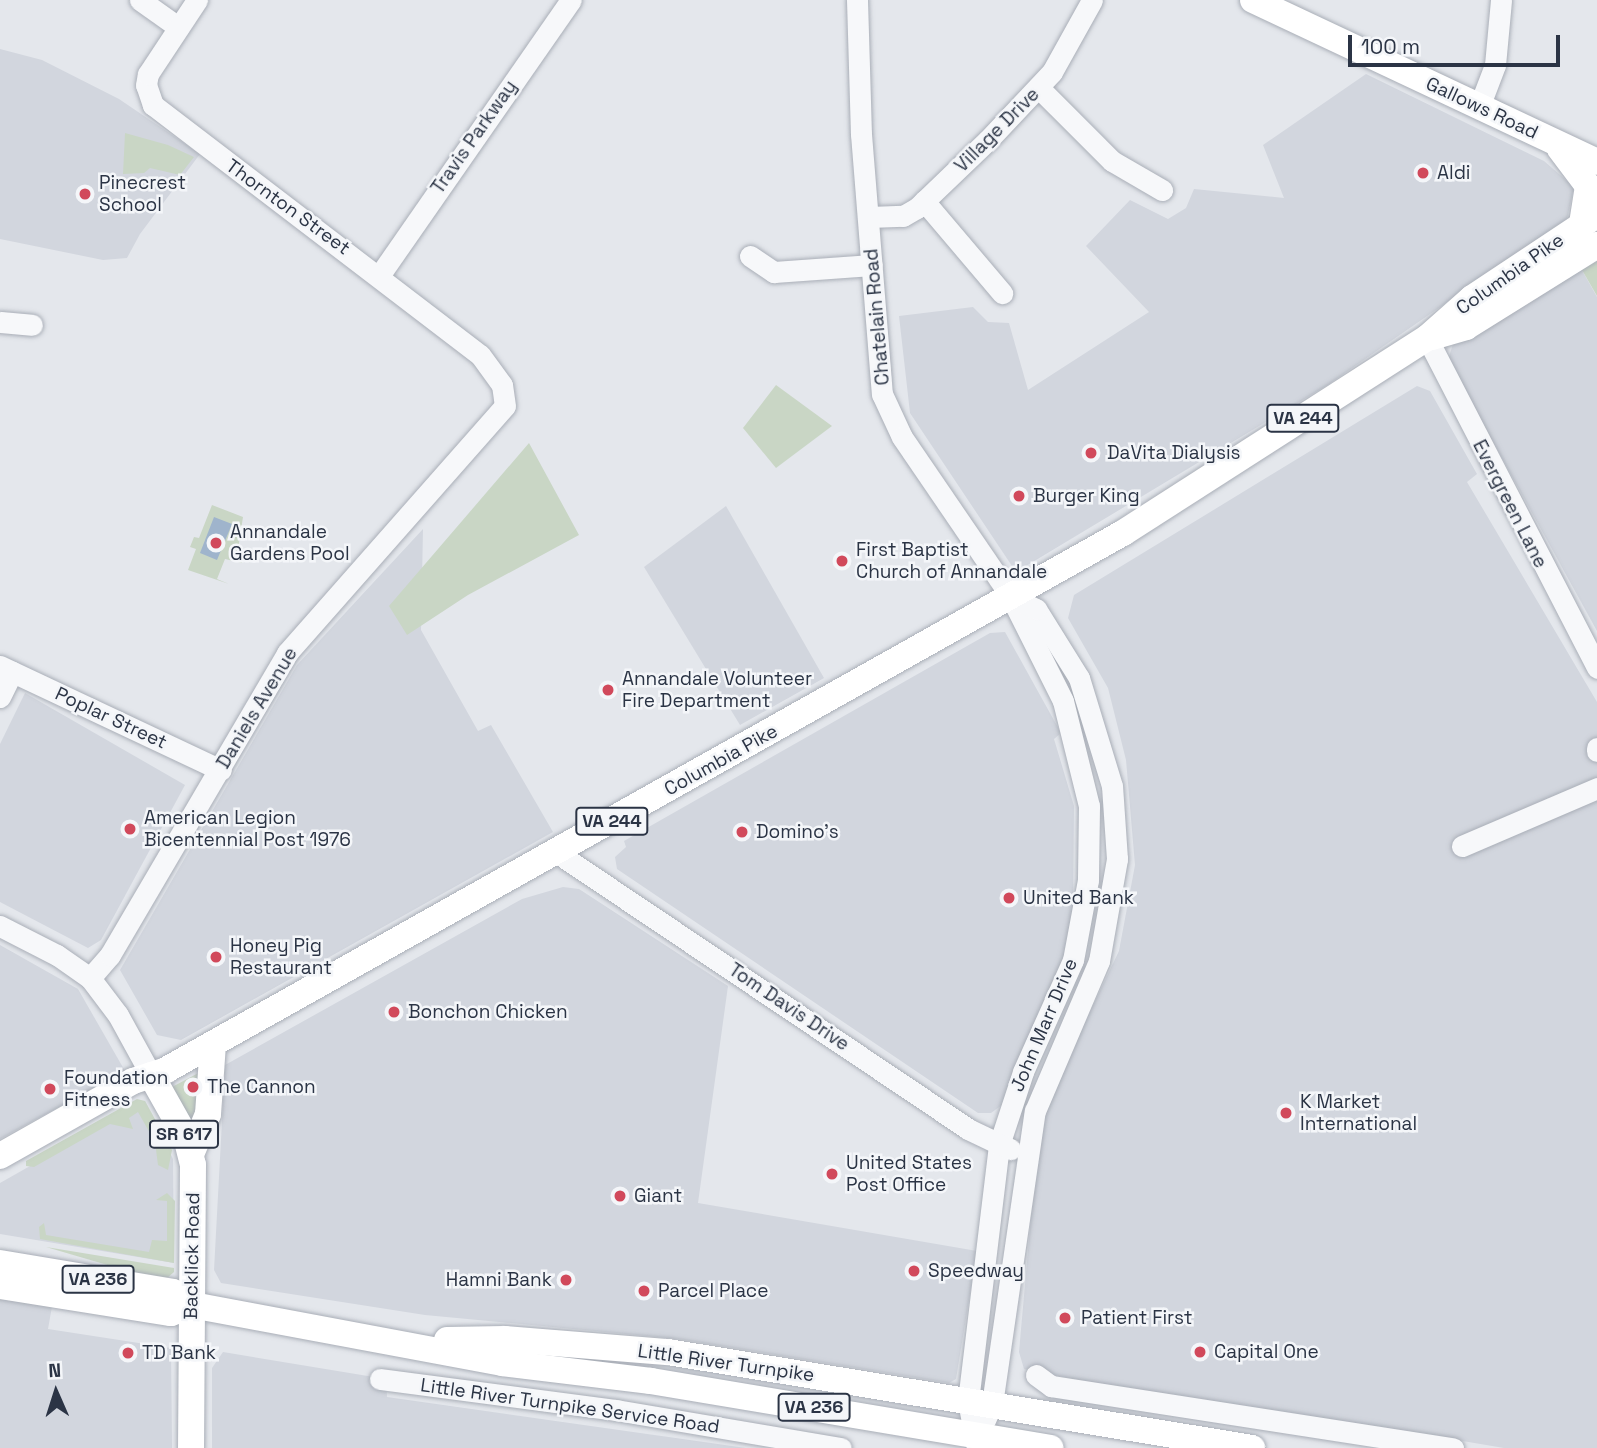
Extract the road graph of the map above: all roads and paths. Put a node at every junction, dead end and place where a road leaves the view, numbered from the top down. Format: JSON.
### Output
{"nodes":[{"id":1,"x":140,"y":0,"type":"edge"},
{"id":2,"x":197,"y":0,"type":"edge"},
{"id":3,"x":571,"y":0,"type":"edge"},
{"id":4,"x":857,"y":0,"type":"edge"},
{"id":5,"x":1092,"y":0,"type":"edge"},
{"id":6,"x":1253,"y":0,"type":"edge"},
{"id":7,"x":1501,"y":0,"type":"edge"},
{"id":8,"x":178,"y":27,"type":"junction"},
{"id":9,"x":1039,"y":88,"type":"junction"},
{"id":10,"x":1479,"y":107,"type":"junction"},
{"id":11,"x":1554,"y":142,"type":"junction"},
{"id":12,"x":1597,"y":162,"type":"edge"},
{"id":13,"x":1162,"y":190,"type":"dead end"},
{"id":14,"x":924,"y":201,"type":"junction"},
{"id":15,"x":869,"y":217,"type":"junction"},
{"id":16,"x":1592,"y":228,"type":"edge"},
{"id":17,"x":750,"y":256,"type":"dead end"},
{"id":18,"x":872,"y":265,"type":"junction"},
{"id":19,"x":379,"y":276,"type":"junction"},
{"id":20,"x":1002,"y":293,"type":"dead end"},
{"id":21,"x":0,"y":322,"type":"edge"},
{"id":22,"x":32,"y":325,"type":"dead end"},
{"id":23,"x":1427,"y":338,"type":"junction"},
{"id":24,"x":506,"y":395,"type":"joint"},
{"id":25,"x":1011,"y":597,"type":"junction"},
{"id":26,"x":1597,"y":668,"type":"edge"},
{"id":27,"x":6,"y":669,"type":"edge"},
{"id":28,"x":0,"y":697,"type":"edge"},
{"id":29,"x":220,"y":770,"type":"junction"},
{"id":30,"x":1597,"y":788,"type":"edge"},
{"id":31,"x":1462,"y":846,"type":"dead end"},
{"id":32,"x":556,"y":852,"type":"junction"},
{"id":33,"x":0,"y":926,"type":"edge"},
{"id":34,"x":90,"y":978,"type":"junction"},
{"id":35,"x":213,"y":1044,"type":"junction"},
{"id":36,"x":151,"y":1074,"type":"junction"},
{"id":37,"x":999,"y":1145,"type":"junction"},
{"id":38,"x":192,"y":1152,"type":"junction"},
{"id":39,"x":1025,"y":1155,"type":"junction"},
{"id":40,"x":0,"y":1156,"type":"edge"},
{"id":41,"x":0,"y":1263,"type":"edge"},
{"id":42,"x":0,"y":1286,"type":"edge"},
{"id":43,"x":192,"y":1305,"type":"junction"},
{"id":44,"x":404,"y":1341,"type":"junction"},
{"id":45,"x":764,"y":1366,"type":"junction"},
{"id":46,"x":1036,"y":1375,"type":"dead end"},
{"id":47,"x":380,"y":1379,"type":"dead end"},
{"id":48,"x":651,"y":1381,"type":"junction"},
{"id":49,"x":980,"y":1403,"type":"junction"},
{"id":50,"x":977,"y":1441,"type":"edge"},
{"id":51,"x":191,"y":1448,"type":"edge"},
{"id":52,"x":841,"y":1448,"type":"edge"},
{"id":53,"x":1050,"y":1448,"type":"edge"},
{"id":54,"x":1252,"y":1448,"type":"edge"},
{"id":55,"x":1453,"y":1448,"type":"edge"}],
"edges":[{"from":1,"to":8,"type":"street"},
{"from":2,"to":8,"type":"street","name":"Thornton Street"},
{"from":3,"to":19,"type":"street","name":"Travis Parkway"},
{"from":4,"to":15,"type":"street","name":"Chatelain Road"},
{"from":5,"to":9,"type":"street","name":"Village Drive"},
{"from":6,"to":10,"type":"main road","name":"Gallows Road"},
{"from":7,"to":10,"type":"street"},
{"from":8,"to":19,"type":"street","name":"Thornton Street"},
{"from":9,"to":13,"type":"street"},
{"from":9,"to":14,"type":"street","name":"Village Drive"},
{"from":10,"to":11,"type":"main road","name":"Gallows Road"},
{"from":11,"to":12,"type":"main road","name":"Gallows Road"},
{"from":11,"to":16,"type":"main road"},
{"from":14,"to":15,"type":"street","name":"Village Drive"},
{"from":14,"to":20,"type":"street"},
{"from":15,"to":18,"type":"street","name":"Chatelain Road"},
{"from":16,"to":23,"type":"main road","name":"Columbia Pike","number":"VA 244"},
{"from":17,"to":18,"type":"street"},
{"from":18,"to":25,"type":"street","name":"Chatelain Road"},
{"from":19,"to":24,"type":"street","name":"Thornton Street"},
{"from":21,"to":22,"type":"street"},
{"from":23,"to":25,"type":"main road","name":"Columbia Pike","number":"VA 244"},
{"from":23,"to":26,"type":"street","name":"Evergreen Lane"},
{"from":24,"to":29,"type":"street","name":"Daniels Avenue"},
{"from":25,"to":32,"type":"main road","name":"Columbia Pike","number":"VA 244"},
{"from":25,"to":37,"type":"street","name":"John Marr Drive"},
{"from":25,"to":39,"type":"street","name":"John Marr Drive"},
{"from":27,"to":28,"type":"street"},
{"from":27,"to":29,"type":"street","name":"Poplar Street"},
{"from":29,"to":34,"type":"street","name":"Daniels Avenue"},
{"from":30,"to":31,"type":"street"},
{"from":32,"to":35,"type":"main road","name":"Columbia Pike","number":"VA 244"},
{"from":32,"to":37,"type":"street","name":"Tom Davis Drive"},
{"from":33,"to":34,"type":"street"},
{"from":34,"to":36,"type":"street"},
{"from":35,"to":36,"type":"main road","name":"Columbia Pike","number":"VA 244"},
{"from":35,"to":38,"type":"main road"},
{"from":36,"to":38,"type":"main road","name":"Backlick Road","number":"SR 617"},
{"from":36,"to":40,"type":"main road","name":"Columbia Pike","number":"VA 244"},
{"from":37,"to":39,"type":"street","name":"Tom Davis Drive"},
{"from":37,"to":49,"type":"street","name":"John Marr Drive"},
{"from":38,"to":43,"type":"main road","name":"Backlick Road","number":"SR 617"},
{"from":39,"to":49,"type":"street","name":"John Marr Drive"},
{"from":41,"to":43,"type":"main road","name":"Little River Turnpike","number":"VA 236"},
{"from":42,"to":43,"type":"main road","name":"Little River Turnpike","number":"VA 236"},
{"from":43,"to":44,"type":"main road","name":"Little River Turnpike","number":"VA 236"},
{"from":43,"to":51,"type":"main road","name":"Backlick Road","number":"SR 617"},
{"from":44,"to":45,"type":"main road","name":"Little River Turnpike","number":"VA 236"},
{"from":44,"to":48,"type":"main road","name":"Little River Turnpike","number":"VA 236"},
{"from":45,"to":48,"type":"main road"},
{"from":45,"to":49,"type":"main road","name":"Little River Turnpike","number":"VA 236"},
{"from":46,"to":55,"type":"street"},
{"from":47,"to":52,"type":"street","name":"Little River Turnpike Service Road"},
{"from":48,"to":50,"type":"main road","name":"Little River Turnpike","number":"VA 236"},
{"from":49,"to":50,"type":"street","name":"John Marr Drive"},
{"from":49,"to":54,"type":"main road","name":"Little River Turnpike","number":"VA 236"},
{"from":50,"to":53,"type":"main road","name":"Little River Turnpike","number":"VA 236"}]}
